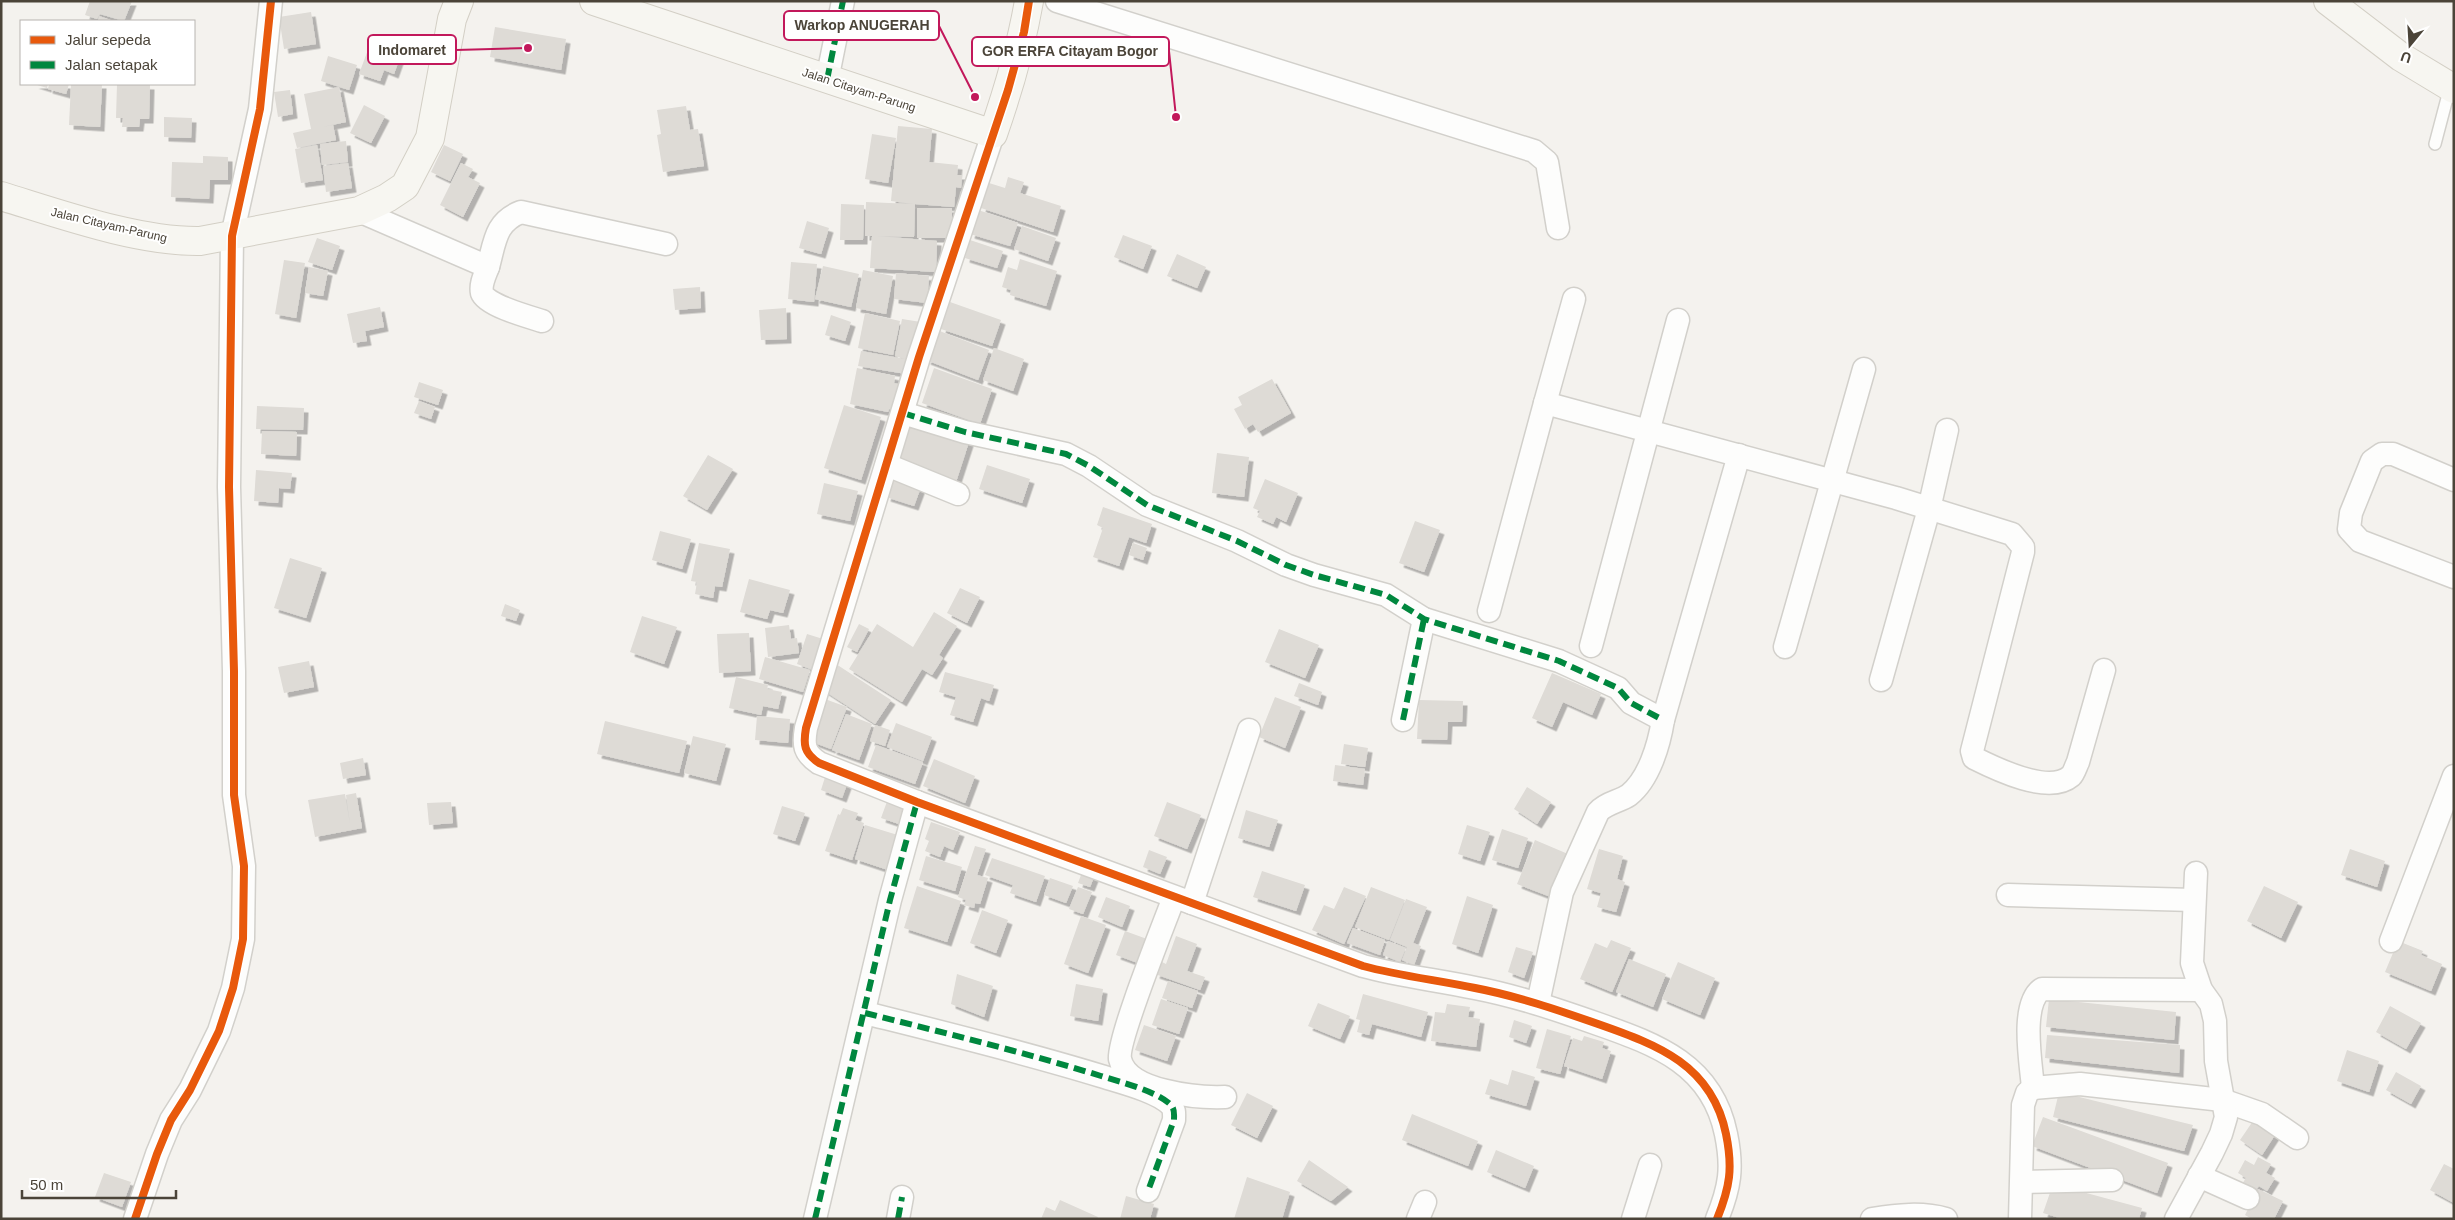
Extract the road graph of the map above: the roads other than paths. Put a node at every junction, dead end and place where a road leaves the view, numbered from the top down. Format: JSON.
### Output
{"nodes":[{"id":1,"x":270,"y":1,"type":"edge"},
{"id":2,"x":459,"y":1,"type":"edge"},
{"id":3,"x":594,"y":1,"type":"edge"},
{"id":4,"x":843,"y":1,"type":"edge"},
{"id":5,"x":1029,"y":1,"type":"edge"},
{"id":6,"x":1057,"y":1,"type":"edge"},
{"id":7,"x":2328,"y":1,"type":"edge"},
{"id":8,"x":827,"y":80,"type":"junction"},
{"id":9,"x":2452,"y":88,"type":"edge"},
{"id":10,"x":993,"y":134,"type":"junction"},
{"id":11,"x":2435,"y":144,"type":"dead end"},
{"id":12,"x":1,"y":196,"type":"edge"},
{"id":13,"x":359,"y":211,"type":"junction"},
{"id":14,"x":1558,"y":228,"type":"dead end"},
{"id":15,"x":232,"y":236,"type":"junction"},
{"id":16,"x":666,"y":244,"type":"dead end"},
{"id":17,"x":488,"y":267,"type":"junction"},
{"id":18,"x":1574,"y":299,"type":"dead end"},
{"id":19,"x":1678,"y":320,"type":"dead end"},
{"id":20,"x":542,"y":321,"type":"dead end"},
{"id":21,"x":1864,"y":369,"type":"dead end"},
{"id":22,"x":1545,"y":402,"type":"junction"},
{"id":23,"x":903,"y":413,"type":"junction"},
{"id":24,"x":1947,"y":430,"type":"dead end"},
{"id":25,"x":1649,"y":431,"type":"junction"},
{"id":26,"x":1739,"y":456,"type":"junction"},
{"id":27,"x":887,"y":465,"type":"junction"},
{"id":28,"x":2454,"y":480,"type":"edge"},
{"id":29,"x":1832,"y":481,"type":"junction"},
{"id":30,"x":958,"y":494,"type":"dead end"},
{"id":31,"x":1929,"y":509,"type":"junction"},
{"id":32,"x":2454,"y":577,"type":"edge"},
{"id":33,"x":1489,"y":611,"type":"dead end"},
{"id":34,"x":1424,"y":619,"type":"junction"},
{"id":35,"x":1591,"y":646,"type":"dead end"},
{"id":36,"x":1785,"y":647,"type":"dead end"},
{"id":37,"x":2104,"y":670,"type":"dead end"},
{"id":38,"x":1881,"y":680,"type":"dead end"},
{"id":39,"x":1404,"y":720,"type":"dead end"},
{"id":40,"x":1663,"y":720,"type":"junction"},
{"id":41,"x":1249,"y":730,"type":"dead end"},
{"id":42,"x":2454,"y":776,"type":"edge"},
{"id":43,"x":917,"y":802,"type":"junction"},
{"id":44,"x":2196,"y":873,"type":"dead end"},
{"id":45,"x":2008,"y":895,"type":"dead end"},
{"id":46,"x":1183,"y":900,"type":"junction"},
{"id":47,"x":2194,"y":900,"type":"junction"},
{"id":48,"x":2391,"y":941,"type":"dead end"},
{"id":49,"x":2201,"y":990,"type":"junction"},
{"id":50,"x":1538,"y":1003,"type":"junction"},
{"id":51,"x":865,"y":1013,"type":"junction"},
{"id":52,"x":2033,"y":1088,"type":"junction"},
{"id":53,"x":1225,"y":1097,"type":"dead end"},
{"id":54,"x":2222,"y":1100,"type":"junction"},
{"id":55,"x":2297,"y":1138,"type":"dead end"},
{"id":56,"x":1650,"y":1165,"type":"dead end"},
{"id":57,"x":2199,"y":1176,"type":"junction"},
{"id":58,"x":2112,"y":1180,"type":"dead end"},
{"id":59,"x":2023,"y":1182,"type":"junction"},
{"id":60,"x":1148,"y":1191,"type":"dead end"},
{"id":61,"x":2248,"y":1198,"type":"dead end"},
{"id":62,"x":135,"y":1219,"type":"edge"},
{"id":63,"x":816,"y":1219,"type":"edge"},
{"id":64,"x":1634,"y":1219,"type":"edge"},
{"id":65,"x":1717,"y":1219,"type":"edge"},
{"id":66,"x":1872,"y":1219,"type":"edge"},
{"id":67,"x":1946,"y":1219,"type":"edge"},
{"id":68,"x":2020,"y":1219,"type":"edge"},
{"id":69,"x":2176,"y":1219,"type":"edge"}],
"edges":[{"from":1,"to":15,"type":"street"},
{"from":2,"to":13,"type":"street","name":"Jalan Citayam-Parung"},
{"from":3,"to":8,"type":"street","name":"Jalan Citayam-Parung"},
{"from":4,"to":8,"type":"street"},
{"from":5,"to":10,"type":"street"},
{"from":6,"to":14,"type":"street"},
{"from":7,"to":9,"type":"street"},
{"from":8,"to":10,"type":"street","name":"Jalan Citayam-Parung"},
{"from":9,"to":11,"type":"lane"},
{"from":10,"to":23,"type":"street"},
{"from":12,"to":15,"type":"street","name":"Jalan Citayam-Parung"},
{"from":13,"to":15,"type":"street","name":"Jalan Citayam-Parung"},
{"from":13,"to":17,"type":"street"},
{"from":15,"to":62,"type":"street"},
{"from":16,"to":17,"type":"street"},
{"from":17,"to":20,"type":"street"},
{"from":18,"to":22,"type":"street"},
{"from":19,"to":25,"type":"street"},
{"from":21,"to":29,"type":"street"},
{"from":22,"to":25,"type":"street"},
{"from":22,"to":33,"type":"street"},
{"from":23,"to":27,"type":"street"},
{"from":23,"to":34,"type":"street"},
{"from":24,"to":31,"type":"street"},
{"from":25,"to":26,"type":"street"},
{"from":25,"to":35,"type":"street"},
{"from":26,"to":29,"type":"street"},
{"from":26,"to":40,"type":"street"},
{"from":27,"to":30,"type":"street"},
{"from":27,"to":43,"type":"street"},
{"from":28,"to":32,"type":"street"},
{"from":29,"to":31,"type":"street"},
{"from":29,"to":36,"type":"street"},
{"from":31,"to":37,"type":"street"},
{"from":31,"to":38,"type":"street"},
{"from":34,"to":39,"type":"street"},
{"from":34,"to":40,"type":"street"},
{"from":40,"to":50,"type":"street"},
{"from":41,"to":46,"type":"street"},
{"from":42,"to":48,"type":"street"},
{"from":43,"to":46,"type":"street"},
{"from":43,"to":51,"type":"street"},
{"from":44,"to":47,"type":"street"},
{"from":45,"to":47,"type":"street"},
{"from":46,"to":50,"type":"street"},
{"from":46,"to":53,"type":"street"},
{"from":47,"to":49,"type":"street"},
{"from":49,"to":52,"type":"street"},
{"from":49,"to":54,"type":"street"},
{"from":50,"to":65,"type":"street"},
{"from":51,"to":60,"type":"street"},
{"from":51,"to":63,"type":"street"},
{"from":52,"to":54,"type":"street"},
{"from":52,"to":59,"type":"street"},
{"from":54,"to":55,"type":"street"},
{"from":54,"to":57,"type":"street"},
{"from":56,"to":64,"type":"street"},
{"from":57,"to":61,"type":"street"},
{"from":57,"to":69,"type":"street"},
{"from":58,"to":59,"type":"street"},
{"from":59,"to":68,"type":"street"},
{"from":66,"to":67,"type":"street"}]}
